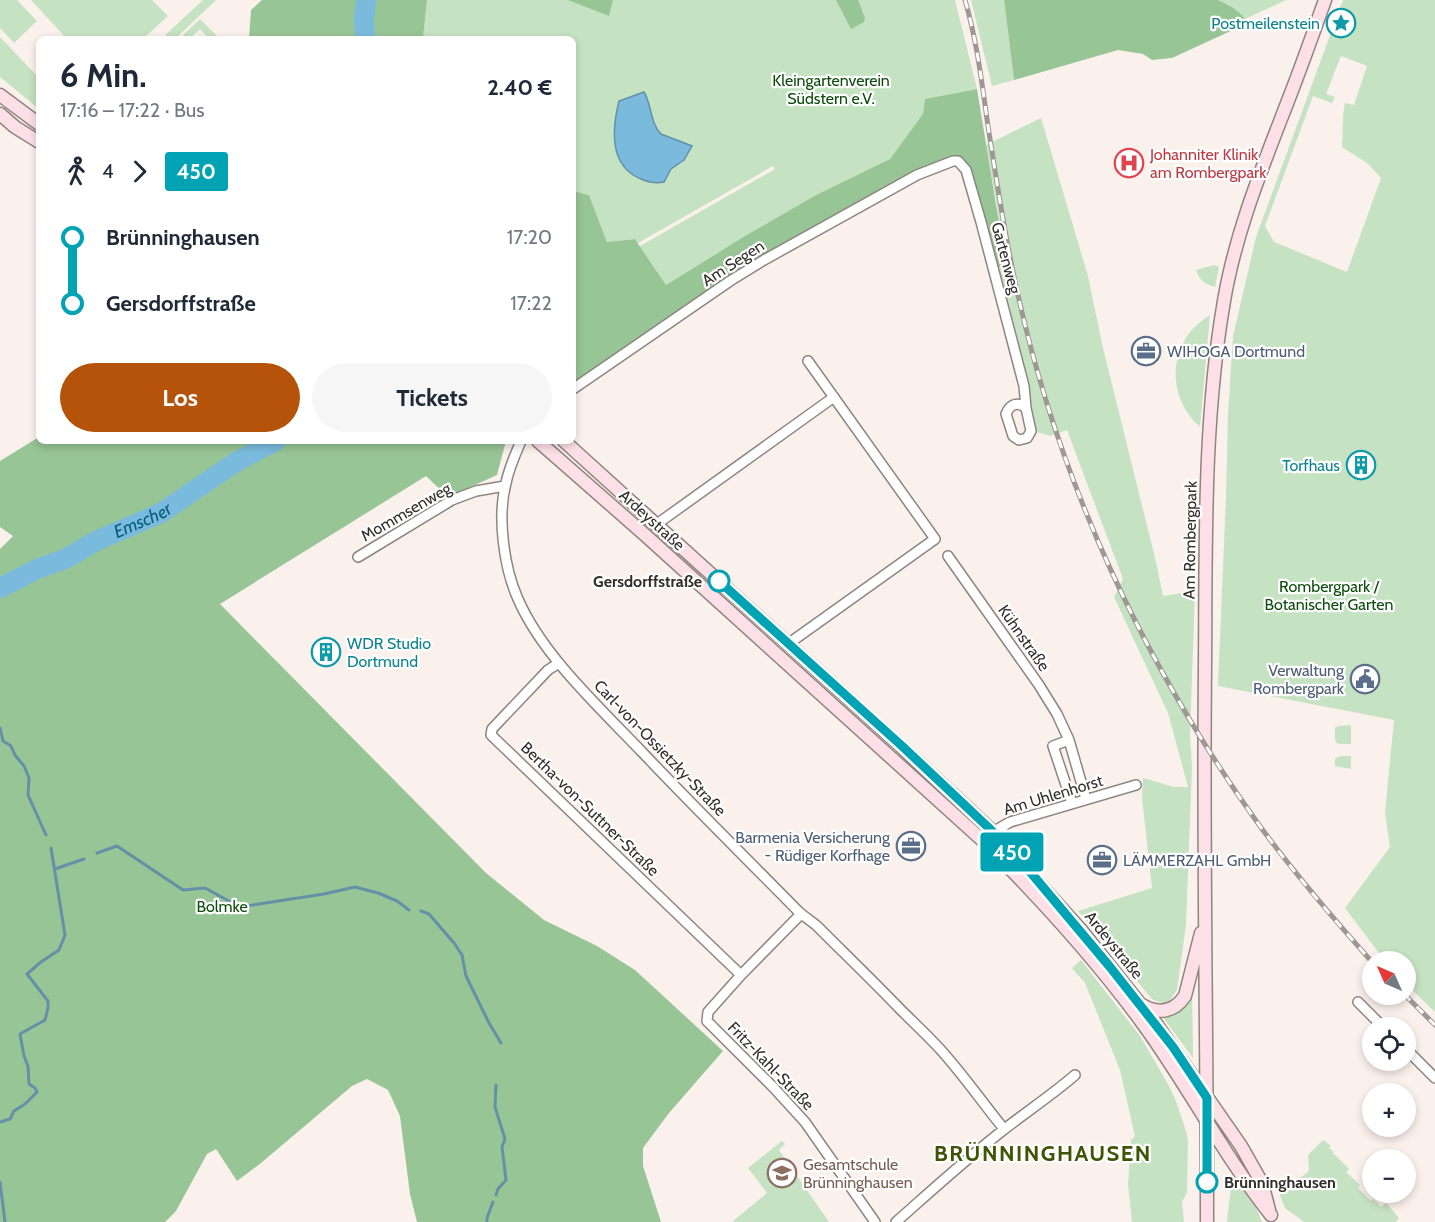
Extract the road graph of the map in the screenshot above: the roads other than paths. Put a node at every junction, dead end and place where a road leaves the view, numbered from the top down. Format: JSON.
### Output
{"nodes":[{"id":1,"x":1325,"y":0,"type":"edge"},
{"id":2,"x":0,"y":95,"type":"edge"},
{"id":3,"x":0,"y":114,"type":"edge"},
{"id":4,"x":36,"y":122,"type":"edge"},
{"id":5,"x":36,"y":140,"type":"edge"},
{"id":6,"x":917,"y":174,"type":"joint"},
{"id":7,"x":808,"y":362,"type":"dead end"},
{"id":8,"x":576,"y":387,"type":"edge"},
{"id":9,"x":834,"y":397,"type":"junction"},
{"id":10,"x":1026,"y":408,"type":"dead end"},
{"id":11,"x":520,"y":444,"type":"edge"},
{"id":12,"x":541,"y":444,"type":"edge"},
{"id":13,"x":567,"y":444,"type":"edge"},
{"id":14,"x":505,"y":486,"type":"junction"},
{"id":15,"x":657,"y":525,"type":"junction"},
{"id":16,"x":948,"y":556,"type":"dead end"},
{"id":17,"x":358,"y":557,"type":"dead end"},
{"id":18,"x":788,"y":644,"type":"junction"},
{"id":19,"x":559,"y":663,"type":"junction"},
{"id":20,"x":1069,"y":740,"type":"junction"},
{"id":21,"x":1136,"y":785,"type":"dead end"},
{"id":22,"x":1086,"y":799,"type":"junction"},
{"id":23,"x":1072,"y":803,"type":"junction"},
{"id":24,"x":993,"y":832,"type":"junction"},
{"id":25,"x":984,"y":842,"type":"junction"},
{"id":26,"x":801,"y":914,"type":"junction"},
{"id":27,"x":1205,"y":917,"type":"junction"},
{"id":28,"x":741,"y":975,"type":"junction"},
{"id":29,"x":1358,"y":1002,"type":"dead end"},
{"id":30,"x":1140,"y":1003,"type":"junction"},
{"id":31,"x":1373,"y":1017,"type":"edge"},
{"id":32,"x":1416,"y":1059,"type":"edge"},
{"id":33,"x":1075,"y":1075,"type":"dead end"},
{"id":34,"x":1435,"y":1078,"type":"edge"},
{"id":35,"x":1207,"y":1098,"type":"junction"},
{"id":36,"x":1207,"y":1122,"type":"junction"},
{"id":37,"x":1004,"y":1130,"type":"junction"},
{"id":38,"x":1271,"y":1219,"type":"edge"},
{"id":39,"x":875,"y":1222,"type":"edge"},
{"id":40,"x":896,"y":1222,"type":"edge"},
{"id":41,"x":1207,"y":1222,"type":"edge"}],
"edges":[{"from":1,"to":27,"type":"main road","name":"Am Rombergpark"},
{"from":2,"to":4,"type":"main road"},
{"from":3,"to":5,"type":"main road"},
{"from":6,"to":8,"type":"street","name":"Am Segen"},
{"from":6,"to":10,"type":"street","name":"Gartenweg"},
{"from":7,"to":9,"type":"street"},
{"from":9,"to":15,"type":"street"},
{"from":9,"to":18,"type":"street"},
{"from":11,"to":14,"type":"street","name":"Carl-von-Ossietzky-Straße"},
{"from":12,"to":25,"type":"main road","name":"Ardeystraße"},
{"from":13,"to":15,"type":"main road","name":"Ardeystraße"},
{"from":14,"to":17,"type":"street","name":"Mommsenweg"},
{"from":14,"to":19,"type":"street","name":"Carl-von-Ossietzky-Straße"},
{"from":15,"to":18,"type":"main road","name":"Ardeystraße"},
{"from":16,"to":20,"type":"street","name":"Kühnstraße"},
{"from":18,"to":24,"type":"main road","name":"Ardeystraße"},
{"from":19,"to":26,"type":"street","name":"Carl-von-Ossietzky-Straße"},
{"from":19,"to":28,"type":"street","name":"Bertha-von-Suttner-Straße"},
{"from":20,"to":22,"type":"street","name":"Kühnstraße"},
{"from":20,"to":23,"type":"street"},
{"from":21,"to":22,"type":"street","name":"Am Uhlenhorst"},
{"from":22,"to":23,"type":"street","name":"Am Uhlenhorst"},
{"from":23,"to":24,"type":"street","name":"Am Uhlenhorst"},
{"from":24,"to":25,"type":"street","name":"Am Uhlenhorst"},
{"from":24,"to":30,"type":"main road","name":"Ardeystraße"},
{"from":25,"to":36,"type":"main road","name":"Ardeystraße"},
{"from":26,"to":28,"type":"street"},
{"from":26,"to":37,"type":"street","name":"Carl-von-Ossietzky-Straße"},
{"from":27,"to":30,"type":"main road","name":"Ardeystraße"},
{"from":27,"to":35,"type":"main road","name":"Am Rombergpark"},
{"from":28,"to":39,"type":"street","name":"Fritz-Kahl-Straße"},
{"from":29,"to":31,"type":"street"},
{"from":30,"to":35,"type":"main road","name":"Ardeystraße"},
{"from":32,"to":34,"type":"street"},
{"from":33,"to":37,"type":"street"},
{"from":35,"to":36,"type":"main road","name":"Am Rombergpark"},
{"from":35,"to":38,"type":"main road","name":"Ardeystraße"},
{"from":36,"to":38,"type":"main road","name":"Ardeystraße"},
{"from":36,"to":41,"type":"main road","name":"Am Rombergpark"},
{"from":37,"to":40,"type":"street"}]}
